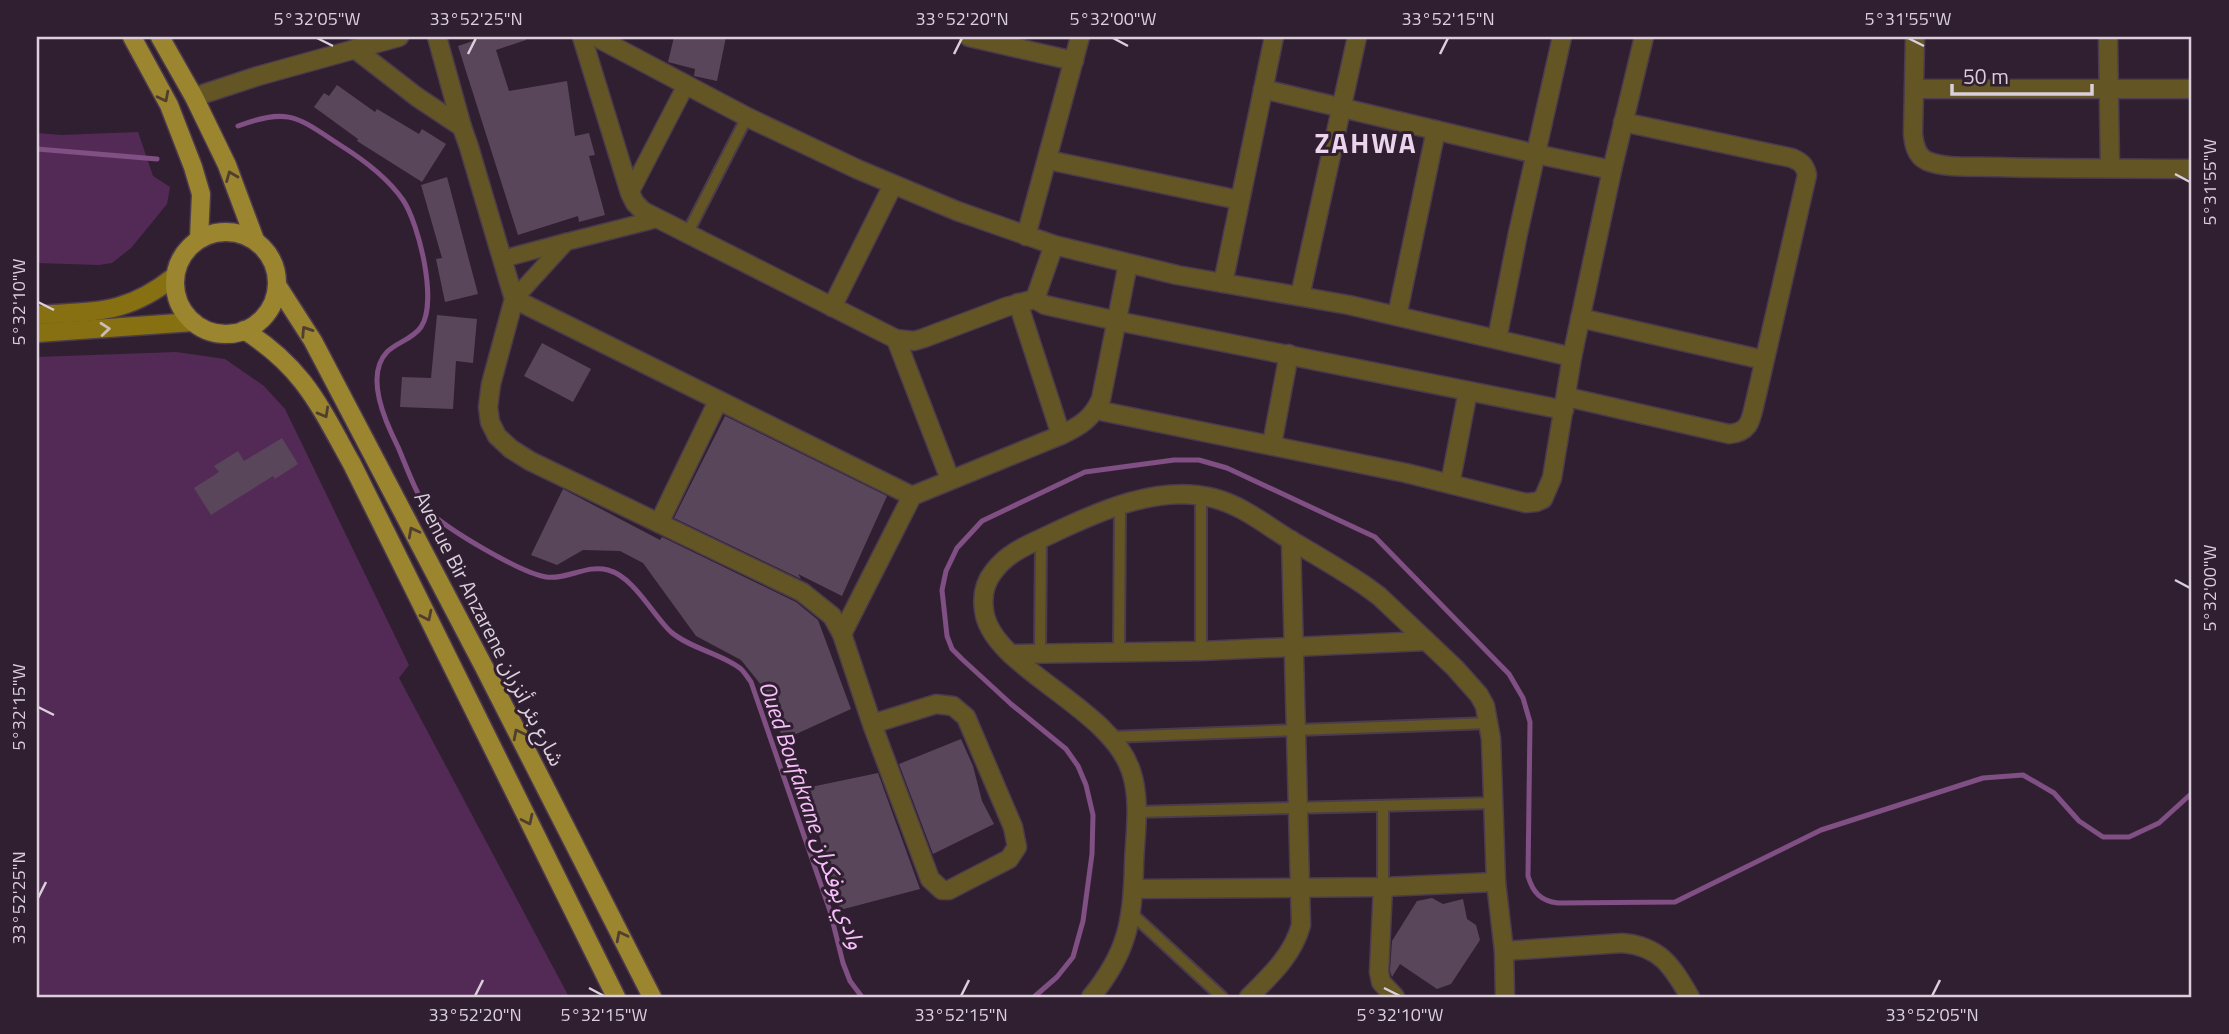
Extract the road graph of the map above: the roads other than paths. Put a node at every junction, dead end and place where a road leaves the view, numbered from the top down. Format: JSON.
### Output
{"nodes":[{"id":1,"x":132,"y":37,"type":"edge"},
{"id":2,"x":160,"y":37,"type":"edge"},
{"id":3,"x":399,"y":37,"type":"edge"},
{"id":4,"x":438,"y":37,"type":"edge"},
{"id":5,"x":582,"y":37,"type":"edge"},
{"id":6,"x":596,"y":37,"type":"edge"},
{"id":7,"x":969,"y":37,"type":"edge"},
{"id":8,"x":1080,"y":37,"type":"edge"},
{"id":9,"x":1273,"y":37,"type":"edge"},
{"id":10,"x":1357,"y":37,"type":"edge"},
{"id":11,"x":1562,"y":37,"type":"edge"},
{"id":12,"x":1644,"y":37,"type":"edge"},
{"id":13,"x":1915,"y":37,"type":"edge"},
{"id":14,"x":2108,"y":37,"type":"edge"},
{"id":15,"x":355,"y":49,"type":"junction"},
{"id":16,"x":1074,"y":61,"type":"junction"},
{"id":17,"x":686,"y":85,"type":"junction"},
{"id":18,"x":2109,"y":88,"type":"junction"},
{"id":19,"x":1263,"y":89,"type":"junction"},
{"id":20,"x":1914,"y":89,"type":"junction"},
{"id":21,"x":2192,"y":89,"type":"edge"},
{"id":22,"x":194,"y":97,"type":"junction"},
{"id":23,"x":1340,"y":108,"type":"junction"},
{"id":24,"x":747,"y":117,"type":"junction"},
{"id":25,"x":1623,"y":122,"type":"junction"},
{"id":26,"x":462,"y":127,"type":"junction"},
{"id":27,"x":1436,"y":130,"type":"junction"},
{"id":28,"x":1536,"y":154,"type":"junction"},
{"id":29,"x":1048,"y":160,"type":"junction"},
{"id":30,"x":2110,"y":168,"type":"junction"},
{"id":31,"x":2192,"y":169,"type":"edge"},
{"id":32,"x":1612,"y":170,"type":"junction"},
{"id":33,"x":893,"y":185,"type":"junction"},
{"id":34,"x":630,"y":193,"type":"junction"},
{"id":35,"x":1239,"y":200,"type":"junction"},
{"id":36,"x":657,"y":219,"type":"junction"},
{"id":37,"x":688,"y":232,"type":"junction"},
{"id":38,"x":1026,"y":236,"type":"junction"},
{"id":39,"x":199,"y":239,"type":"junction"},
{"id":40,"x":255,"y":240,"type":"junction"},
{"id":41,"x":566,"y":242,"type":"junction"},
{"id":42,"x":1054,"y":246,"type":"junction"},
{"id":43,"x":502,"y":259,"type":"junction"},
{"id":44,"x":1128,"y":264,"type":"junction"},
{"id":45,"x":175,"y":276,"type":"junction"},
{"id":46,"x":1223,"y":283,"type":"junction"},
{"id":47,"x":277,"y":285,"type":"junction"},
{"id":48,"x":1300,"y":296,"type":"junction"},
{"id":49,"x":514,"y":299,"type":"junction"},
{"id":50,"x":1026,"y":301,"type":"junction"},
{"id":51,"x":832,"y":307,"type":"junction"},
{"id":52,"x":37,"y":315,"type":"edge"},
{"id":53,"x":1397,"y":316,"type":"junction"},
{"id":54,"x":1580,"y":318,"type":"junction"},
{"id":55,"x":1117,"y":321,"type":"junction"},
{"id":56,"x":193,"y":322,"type":"junction"},
{"id":57,"x":244,"y":330,"type":"junction"},
{"id":58,"x":37,"y":333,"type":"edge"},
{"id":59,"x":896,"y":339,"type":"junction"},
{"id":60,"x":1497,"y":339,"type":"junction"},
{"id":61,"x":1289,"y":354,"type":"junction"},
{"id":62,"x":1572,"y":357,"type":"junction"},
{"id":63,"x":1764,"y":360,"type":"junction"},
{"id":64,"x":1468,"y":391,"type":"junction"},
{"id":65,"x":718,"y":401,"type":"junction"},
{"id":66,"x":1566,"y":403,"type":"junction"},
{"id":67,"x":1096,"y":410,"type":"junction"},
{"id":68,"x":1061,"y":435,"type":"junction"},
{"id":69,"x":1272,"y":444,"type":"junction"},
{"id":70,"x":950,"y":479,"type":"junction"},
{"id":71,"x":1450,"y":484,"type":"junction"},
{"id":72,"x":1201,"y":495,"type":"junction"},
{"id":73,"x":912,"y":496,"type":"junction"},
{"id":74,"x":1120,"y":506,"type":"junction"},
{"id":75,"x":659,"y":523,"type":"junction"},
{"id":76,"x":1041,"y":539,"type":"junction"},
{"id":77,"x":1291,"y":540,"type":"junction"},
{"id":78,"x":842,"y":634,"type":"junction"},
{"id":79,"x":1426,"y":641,"type":"junction"},
{"id":80,"x":1293,"y":648,"type":"junction"},
{"id":81,"x":1201,"y":651,"type":"junction"},
{"id":82,"x":1119,"y":652,"type":"junction"},
{"id":83,"x":1040,"y":653,"type":"junction"},
{"id":84,"x":1011,"y":654,"type":"junction"},
{"id":85,"x":1489,"y":723,"type":"junction"},
{"id":86,"x":872,"y":724,"type":"junction"},
{"id":87,"x":1297,"y":729,"type":"junction"},
{"id":88,"x":1111,"y":737,"type":"junction"},
{"id":89,"x":1493,"y":803,"type":"junction"},
{"id":90,"x":1383,"y":807,"type":"junction"},
{"id":91,"x":1300,"y":809,"type":"junction"},
{"id":92,"x":1136,"y":813,"type":"junction"},
{"id":93,"x":1496,"y":882,"type":"junction"},
{"id":94,"x":1301,"y":886,"type":"junction"},
{"id":95,"x":1383,"y":887,"type":"junction"},
{"id":96,"x":1133,"y":889,"type":"junction"},
{"id":97,"x":1131,"y":913,"type":"junction"},
{"id":98,"x":1504,"y":951,"type":"junction"},
{"id":99,"x":1384,"y":993,"type":"edge"},
{"id":100,"x":616,"y":997,"type":"edge"},
{"id":101,"x":652,"y":997,"type":"edge"},
{"id":102,"x":1091,"y":997,"type":"edge"},
{"id":103,"x":1222,"y":997,"type":"edge"},
{"id":104,"x":1249,"y":997,"type":"edge"},
{"id":105,"x":1505,"y":997,"type":"edge"},
{"id":106,"x":1690,"y":997,"type":"edge"}],
"edges":[{"from":1,"to":39,"type":"main road","one_way":true},
{"from":2,"to":22,"type":"main road"},
{"from":3,"to":15,"type":"street"},
{"from":4,"to":26,"type":"street"},
{"from":5,"to":34,"type":"street"},
{"from":6,"to":17,"type":"street"},
{"from":7,"to":16,"type":"street"},
{"from":8,"to":16,"type":"street"},
{"from":9,"to":19,"type":"street"},
{"from":10,"to":23,"type":"street"},
{"from":11,"to":28,"type":"street"},
{"from":12,"to":25,"type":"street"},
{"from":13,"to":20,"type":"street"},
{"from":14,"to":18,"type":"street"},
{"from":15,"to":22,"type":"street"},
{"from":15,"to":26,"type":"street"},
{"from":16,"to":29,"type":"street"},
{"from":17,"to":24,"type":"street"},
{"from":17,"to":34,"type":"street"},
{"from":18,"to":20,"type":"street"},
{"from":18,"to":21,"type":"street"},
{"from":18,"to":30,"type":"street"},
{"from":19,"to":23,"type":"street"},
{"from":19,"to":35,"type":"street"},
{"from":20,"to":30,"type":"street"},
{"from":40,"to":22,"type":"main road","one_way":true},
{"from":23,"to":27,"type":"street"},
{"from":23,"to":48,"type":"street"},
{"from":24,"to":33,"type":"street"},
{"from":24,"to":37,"type":"lane"},
{"from":25,"to":32,"type":"street"},
{"from":25,"to":63,"type":"street"},
{"from":26,"to":43,"type":"street"},
{"from":27,"to":28,"type":"street"},
{"from":27,"to":53,"type":"street"},
{"from":28,"to":32,"type":"street"},
{"from":28,"to":60,"type":"street"},
{"from":29,"to":35,"type":"street"},
{"from":29,"to":38,"type":"street"},
{"from":30,"to":31,"type":"street"},
{"from":32,"to":54,"type":"street"},
{"from":33,"to":38,"type":"street"},
{"from":33,"to":51,"type":"street"},
{"from":34,"to":36,"type":"street"},
{"from":35,"to":46,"type":"street"},
{"from":36,"to":37,"type":"street"},
{"from":36,"to":41,"type":"street"},
{"from":37,"to":51,"type":"street"},
{"from":38,"to":42,"type":"street"},
{"from":39,"to":40,"type":"main road"},
{"from":39,"to":45,"type":"main road"},
{"from":40,"to":47,"type":"main road"},
{"from":41,"to":43,"type":"street"},
{"from":41,"to":49,"type":"street"},
{"from":42,"to":44,"type":"street"},
{"from":42,"to":50,"type":"street"},
{"from":43,"to":49,"type":"street"},
{"from":44,"to":46,"type":"street"},
{"from":44,"to":55,"type":"street"},
{"from":45,"to":52,"type":"main road"},
{"from":45,"to":56,"type":"main road"},
{"from":46,"to":48,"type":"street"},
{"from":47,"to":57,"type":"main road"},
{"from":101,"to":47,"type":"main road","name":"Avenue Bir Anzarene شارع بئر أنزران","one_way":true},
{"from":48,"to":53,"type":"street"},
{"from":49,"to":65,"type":"street"},
{"from":49,"to":75,"type":"street"},
{"from":50,"to":55,"type":"street"},
{"from":50,"to":59,"type":"street"},
{"from":50,"to":68,"type":"street"},
{"from":51,"to":59,"type":"street"},
{"from":53,"to":60,"type":"street"},
{"from":54,"to":62,"type":"street"},
{"from":54,"to":63,"type":"street"},
{"from":55,"to":61,"type":"street"},
{"from":55,"to":67,"type":"street"},
{"from":56,"to":57,"type":"main road"},
{"from":58,"to":56,"type":"main road","one_way":true},
{"from":57,"to":100,"type":"main road","one_way":true},
{"from":59,"to":70,"type":"street"},
{"from":60,"to":62,"type":"street"},
{"from":61,"to":64,"type":"street"},
{"from":61,"to":69,"type":"street"},
{"from":62,"to":66,"type":"street"},
{"from":63,"to":66,"type":"street"},
{"from":64,"to":66,"type":"street"},
{"from":64,"to":71,"type":"street"},
{"from":65,"to":73,"type":"street"},
{"from":65,"to":75,"type":"street"},
{"from":66,"to":71,"type":"street"},
{"from":67,"to":68,"type":"street"},
{"from":67,"to":69,"type":"street"},
{"from":68,"to":70,"type":"street"},
{"from":69,"to":71,"type":"street"},
{"from":70,"to":73,"type":"street"},
{"from":72,"to":74,"type":"street"},
{"from":72,"to":77,"type":"street"},
{"from":72,"to":81,"type":"lane"},
{"from":73,"to":78,"type":"street"},
{"from":74,"to":76,"type":"street"},
{"from":74,"to":82,"type":"lane"},
{"from":75,"to":78,"type":"street"},
{"from":76,"to":83,"type":"lane"},
{"from":76,"to":84,"type":"street"},
{"from":77,"to":79,"type":"street"},
{"from":77,"to":80,"type":"street"},
{"from":78,"to":86,"type":"street"},
{"from":79,"to":80,"type":"street"},
{"from":79,"to":85,"type":"street"},
{"from":80,"to":81,"type":"street"},
{"from":80,"to":87,"type":"street"},
{"from":81,"to":82,"type":"street"},
{"from":82,"to":83,"type":"street"},
{"from":83,"to":84,"type":"street"},
{"from":84,"to":88,"type":"street"},
{"from":85,"to":87,"type":"lane"},
{"from":85,"to":89,"type":"street"},
{"from":86,"to":86,"type":"street"},
{"from":87,"to":88,"type":"lane"},
{"from":87,"to":91,"type":"street"},
{"from":88,"to":92,"type":"street"},
{"from":89,"to":90,"type":"lane"},
{"from":89,"to":93,"type":"street"},
{"from":90,"to":91,"type":"lane"},
{"from":90,"to":95,"type":"lane"},
{"from":91,"to":92,"type":"lane"},
{"from":91,"to":94,"type":"street"},
{"from":92,"to":96,"type":"street"},
{"from":93,"to":95,"type":"street"},
{"from":93,"to":98,"type":"street"},
{"from":94,"to":95,"type":"street"},
{"from":94,"to":96,"type":"street"},
{"from":94,"to":104,"type":"street"},
{"from":95,"to":99,"type":"street"},
{"from":96,"to":97,"type":"street"},
{"from":97,"to":102,"type":"street"},
{"from":97,"to":103,"type":"lane"},
{"from":98,"to":105,"type":"street"},
{"from":98,"to":106,"type":"street"}]}
